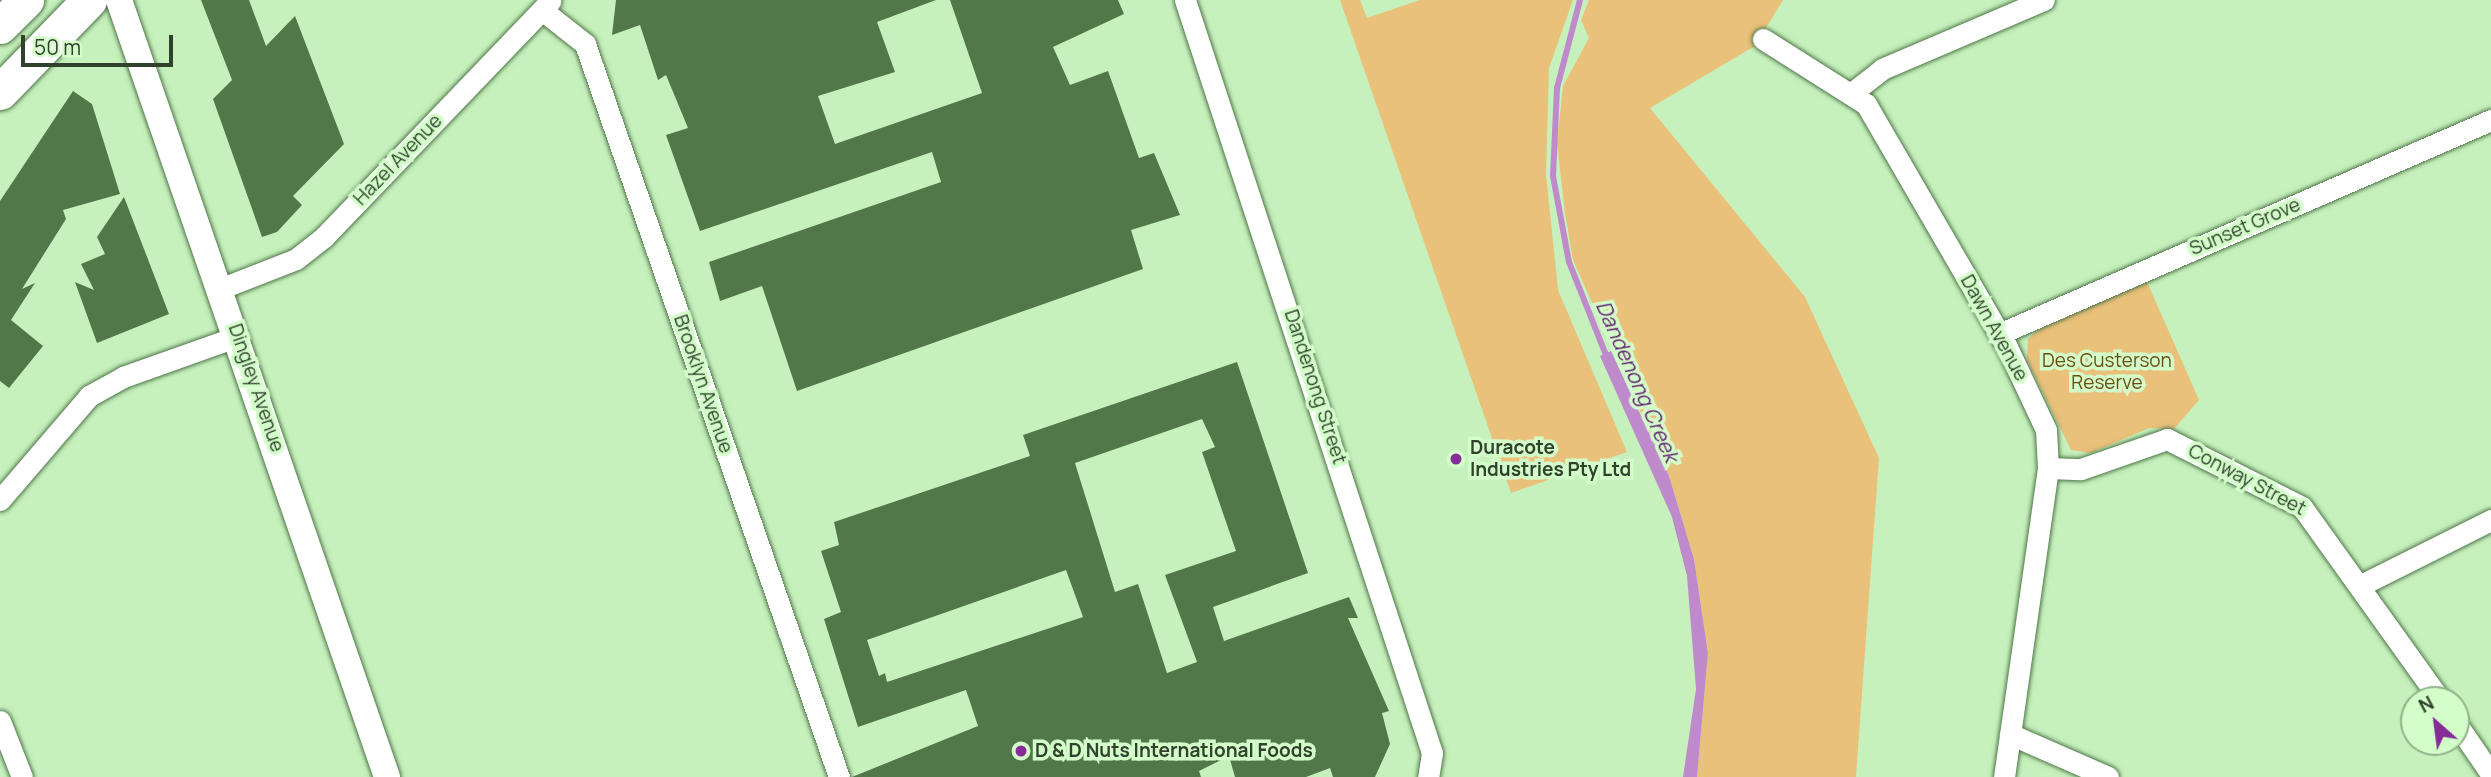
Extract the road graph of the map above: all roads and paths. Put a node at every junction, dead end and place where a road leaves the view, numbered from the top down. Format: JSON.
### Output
{"nodes":[{"id":1,"x":26,"y":0,"type":"edge"},
{"id":2,"x":89,"y":0,"type":"edge"},
{"id":3,"x":119,"y":0,"type":"edge"},
{"id":4,"x":1185,"y":0,"type":"edge"},
{"id":5,"x":2044,"y":0,"type":"edge"},
{"id":6,"x":547,"y":5,"type":"edge"},
{"id":7,"x":0,"y":26,"type":"edge"},
{"id":8,"x":1763,"y":39,"type":"dead end"},
{"id":9,"x":0,"y":92,"type":"edge"},
{"id":10,"x":1853,"y":92,"type":"junction"},
{"id":11,"x":2491,"y":120,"type":"edge"},
{"id":12,"x":222,"y":288,"type":"junction"},
{"id":13,"x":1999,"y":334,"type":"junction"},
{"id":14,"x":238,"y":336,"type":"junction"},
{"id":15,"x":2048,"y":468,"type":"junction"},
{"id":16,"x":0,"y":500,"type":"edge"},
{"id":17,"x":2491,"y":520,"type":"edge"},
{"id":18,"x":2361,"y":585,"type":"junction"},
{"id":19,"x":2430,"y":686,"type":"edge"},
{"id":20,"x":0,"y":721,"type":"edge"},
{"id":21,"x":2010,"y":734,"type":"junction"},
{"id":22,"x":2470,"y":743,"type":"edge"},
{"id":23,"x":2491,"y":774,"type":"edge"},
{"id":24,"x":22,"y":777,"type":"edge"},
{"id":25,"x":387,"y":777,"type":"edge"},
{"id":26,"x":839,"y":777,"type":"edge"},
{"id":27,"x":1428,"y":777,"type":"edge"},
{"id":28,"x":2004,"y":777,"type":"edge"},
{"id":29,"x":2108,"y":777,"type":"edge"}],
"edges":[{"from":1,"to":7,"type":"main road"},
{"from":2,"to":9,"type":"main road"},
{"from":3,"to":12,"type":"street","name":"Dingley Avenue"},
{"from":4,"to":27,"type":"street","name":"Dandenong Street"},
{"from":5,"to":10,"type":"street"},
{"from":6,"to":12,"type":"street","name":"Hazel Avenue"},
{"from":6,"to":26,"type":"street","name":"Brooklyn Avenue"},
{"from":8,"to":10,"type":"street"},
{"from":10,"to":13,"type":"street","name":"Dawn Avenue"},
{"from":11,"to":13,"type":"street","name":"Sunset Grove"},
{"from":12,"to":14,"type":"street","name":"Dingley Avenue"},
{"from":13,"to":15,"type":"street","name":"Dawn Avenue"},
{"from":14,"to":16,"type":"street"},
{"from":14,"to":25,"type":"street","name":"Dingley Avenue"},
{"from":15,"to":18,"type":"street","name":"Conway Street"},
{"from":15,"to":21,"type":"street","name":"Dawn Avenue"},
{"from":17,"to":18,"type":"street"},
{"from":18,"to":19,"type":"street","name":"Conway Street"},
{"from":20,"to":24,"type":"street"},
{"from":21,"to":28,"type":"street","name":"Dawn Avenue"},
{"from":21,"to":29,"type":"street"},
{"from":22,"to":23,"type":"street"}]}
